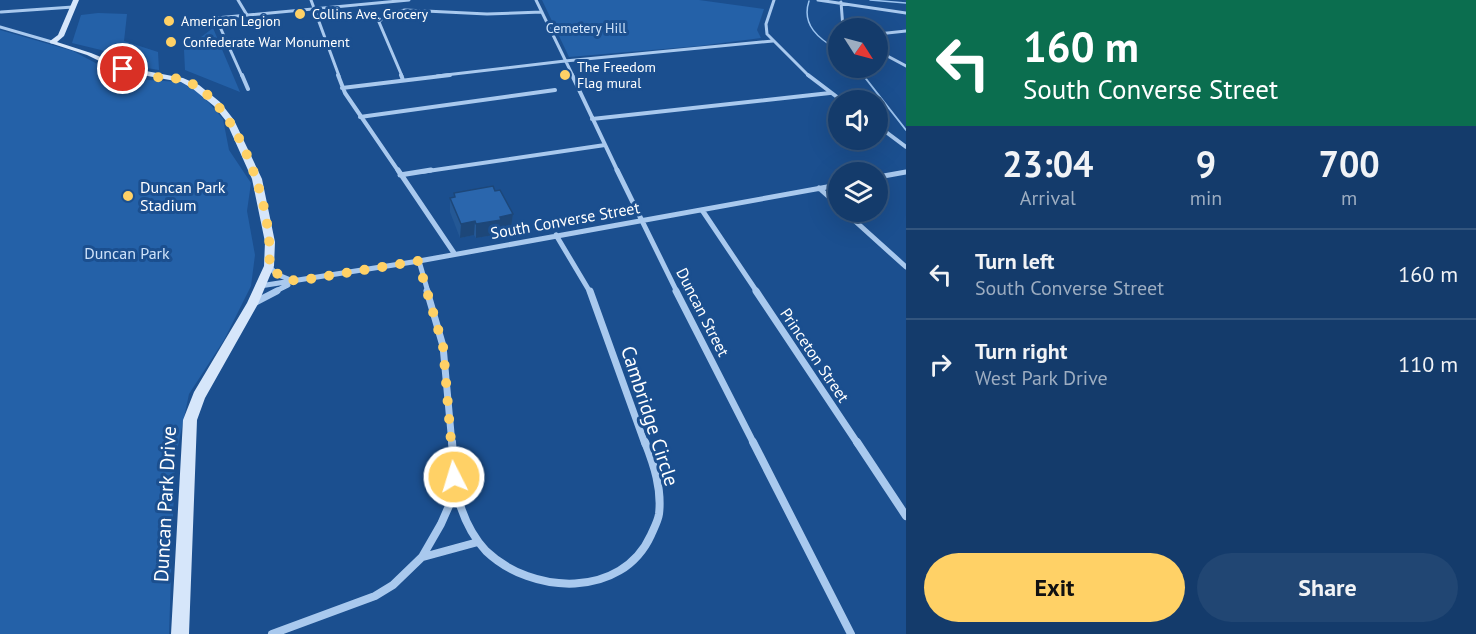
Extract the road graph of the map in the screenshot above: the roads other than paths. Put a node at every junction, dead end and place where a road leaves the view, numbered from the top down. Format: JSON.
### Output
{"nodes":[{"id":1,"x":238,"y":0,"type":"edge"},
{"id":2,"x":311,"y":0,"type":"edge"},
{"id":3,"x":358,"y":0,"type":"edge"},
{"id":4,"x":409,"y":0,"type":"edge"},
{"id":5,"x":536,"y":0,"type":"edge"},
{"id":6,"x":774,"y":0,"type":"edge"},
{"id":7,"x":818,"y":0,"type":"edge"},
{"id":8,"x":841,"y":2,"type":"edge"},
{"id":9,"x":74,"y":3,"type":"edge"},
{"id":10,"x":361,"y":4,"type":"junction"},
{"id":11,"x":314,"y":9,"type":"junction"},
{"id":12,"x":1,"y":12,"type":"edge"},
{"id":13,"x":542,"y":12,"type":"junction"},
{"id":14,"x":906,"y":14,"type":"edge"},
{"id":15,"x":248,"y":15,"type":"junction"},
{"id":16,"x":842,"y":18,"type":"edge"},
{"id":17,"x":0,"y":27,"type":"edge"},
{"id":18,"x":906,"y":31,"type":"edge"},
{"id":19,"x":888,"y":33,"type":"edge"},
{"id":20,"x":772,"y":41,"type":"junction"},
{"id":21,"x":52,"y":42,"type":"junction"},
{"id":22,"x":888,"y":56,"type":"edge"},
{"id":23,"x":565,"y":61,"type":"junction"},
{"id":24,"x":906,"y":66,"type":"edge"},
{"id":25,"x":403,"y":80,"type":"junction"},
{"id":26,"x":342,"y":88,"type":"junction"},
{"id":27,"x":248,"y":89,"type":"dead end"},
{"id":28,"x":555,"y":90,"type":"dead end"},
{"id":29,"x":828,"y":91,"type":"edge"},
{"id":30,"x":828,"y":93,"type":"edge"},
{"id":31,"x":360,"y":117,"type":"junction"},
{"id":32,"x":592,"y":118,"type":"junction"},
{"id":33,"x":888,"y":134,"type":"edge"},
{"id":34,"x":605,"y":145,"type":"junction"},
{"id":35,"x":906,"y":147,"type":"edge"},
{"id":36,"x":906,"y":172,"type":"edge"},
{"id":37,"x":399,"y":175,"type":"junction"},
{"id":38,"x":888,"y":175,"type":"edge"},
{"id":39,"x":828,"y":186,"type":"edge"},
{"id":40,"x":819,"y":188,"type":"junction"},
{"id":41,"x":828,"y":196,"type":"edge"},
{"id":42,"x":702,"y":210,"type":"junction"},
{"id":43,"x":641,"y":221,"type":"junction"},
{"id":44,"x":856,"y":222,"type":"edge"},
{"id":45,"x":556,"y":235,"type":"junction"},
{"id":46,"x":454,"y":253,"type":"junction"},
{"id":47,"x":418,"y":261,"type":"junction"},
{"id":48,"x":269,"y":266,"type":"junction"},
{"id":49,"x":906,"y":267,"type":"edge"},
{"id":50,"x":297,"y":281,"type":"junction"},
{"id":51,"x":260,"y":286,"type":"junction"},
{"id":52,"x":252,"y":304,"type":"junction"},
{"id":53,"x":456,"y":490,"type":"junction"},
{"id":54,"x":906,"y":516,"type":"edge"},
{"id":55,"x":478,"y":542,"type":"junction"},
{"id":56,"x":422,"y":557,"type":"junction"},
{"id":57,"x":180,"y":634,"type":"edge"},
{"id":58,"x":273,"y":634,"type":"edge"},
{"id":59,"x":851,"y":634,"type":"edge"}],
"edges":[{"from":1,"to":15,"type":"street"},
{"from":2,"to":11,"type":"street"},
{"from":3,"to":10,"type":"street"},
{"from":4,"to":10,"type":"street"},
{"from":5,"to":13,"type":"street","name":"Duncan Street"},
{"from":6,"to":20,"type":"street"},
{"from":7,"to":8,"type":"street"},
{"from":8,"to":14,"type":"street"},
{"from":8,"to":16,"type":"street"},
{"from":9,"to":12,"type":"street"},
{"from":9,"to":21,"type":"street"},
{"from":10,"to":11,"type":"street"},
{"from":11,"to":15,"type":"street"},
{"from":11,"to":26,"type":"street"},
{"from":13,"to":23,"type":"street","name":"Duncan Street"},
{"from":13,"to":25,"type":"street"},
{"from":15,"to":27,"type":"street"},
{"from":17,"to":21,"type":"street"},
{"from":18,"to":19,"type":"street"},
{"from":20,"to":23,"type":"street"},
{"from":20,"to":29,"type":"street"},
{"from":21,"to":48,"type":"street"},
{"from":22,"to":24,"type":"street"},
{"from":23,"to":25,"type":"street"},
{"from":23,"to":32,"type":"street","name":"Duncan Street"},
{"from":25,"to":26,"type":"street"},
{"from":26,"to":31,"type":"street"},
{"from":28,"to":31,"type":"street"},
{"from":30,"to":32,"type":"street"},
{"from":31,"to":37,"type":"street"},
{"from":32,"to":34,"type":"street","name":"Duncan Street"},
{"from":33,"to":35,"type":"street"},
{"from":34,"to":37,"type":"street"},
{"from":34,"to":43,"type":"street","name":"Duncan Street"},
{"from":36,"to":38,"type":"street"},
{"from":37,"to":46,"type":"street"},
{"from":39,"to":40,"type":"street","name":"South Converse Street"},
{"from":40,"to":41,"type":"street"},
{"from":40,"to":42,"type":"street","name":"South Converse Street"},
{"from":42,"to":43,"type":"street","name":"South Converse Street"},
{"from":42,"to":54,"type":"street","name":"Princeton Street"},
{"from":43,"to":45,"type":"street","name":"South Converse Street"},
{"from":43,"to":59,"type":"street","name":"Duncan Street"},
{"from":44,"to":49,"type":"street"},
{"from":45,"to":46,"type":"street","name":"South Converse Street"},
{"from":45,"to":55,"type":"street","name":"Cambridge Circle"},
{"from":46,"to":47,"type":"street","name":"South Converse Street"},
{"from":47,"to":50,"type":"street","name":"South Converse Street"},
{"from":47,"to":53,"type":"street","name":"Cambridge Circle"},
{"from":48,"to":50,"type":"street"},
{"from":48,"to":51,"type":"street","name":"Duncan Park Drive"},
{"from":50,"to":51,"type":"street","name":"South Converse Street"},
{"from":50,"to":52,"type":"street","name":"South Converse Street"},
{"from":51,"to":52,"type":"street","name":"Duncan Park Drive"},
{"from":52,"to":57,"type":"street","name":"Duncan Park Drive"},
{"from":53,"to":55,"type":"street","name":"Cambridge Circle"},
{"from":53,"to":56,"type":"street"},
{"from":55,"to":56,"type":"street"},
{"from":56,"to":58,"type":"street"}]}
